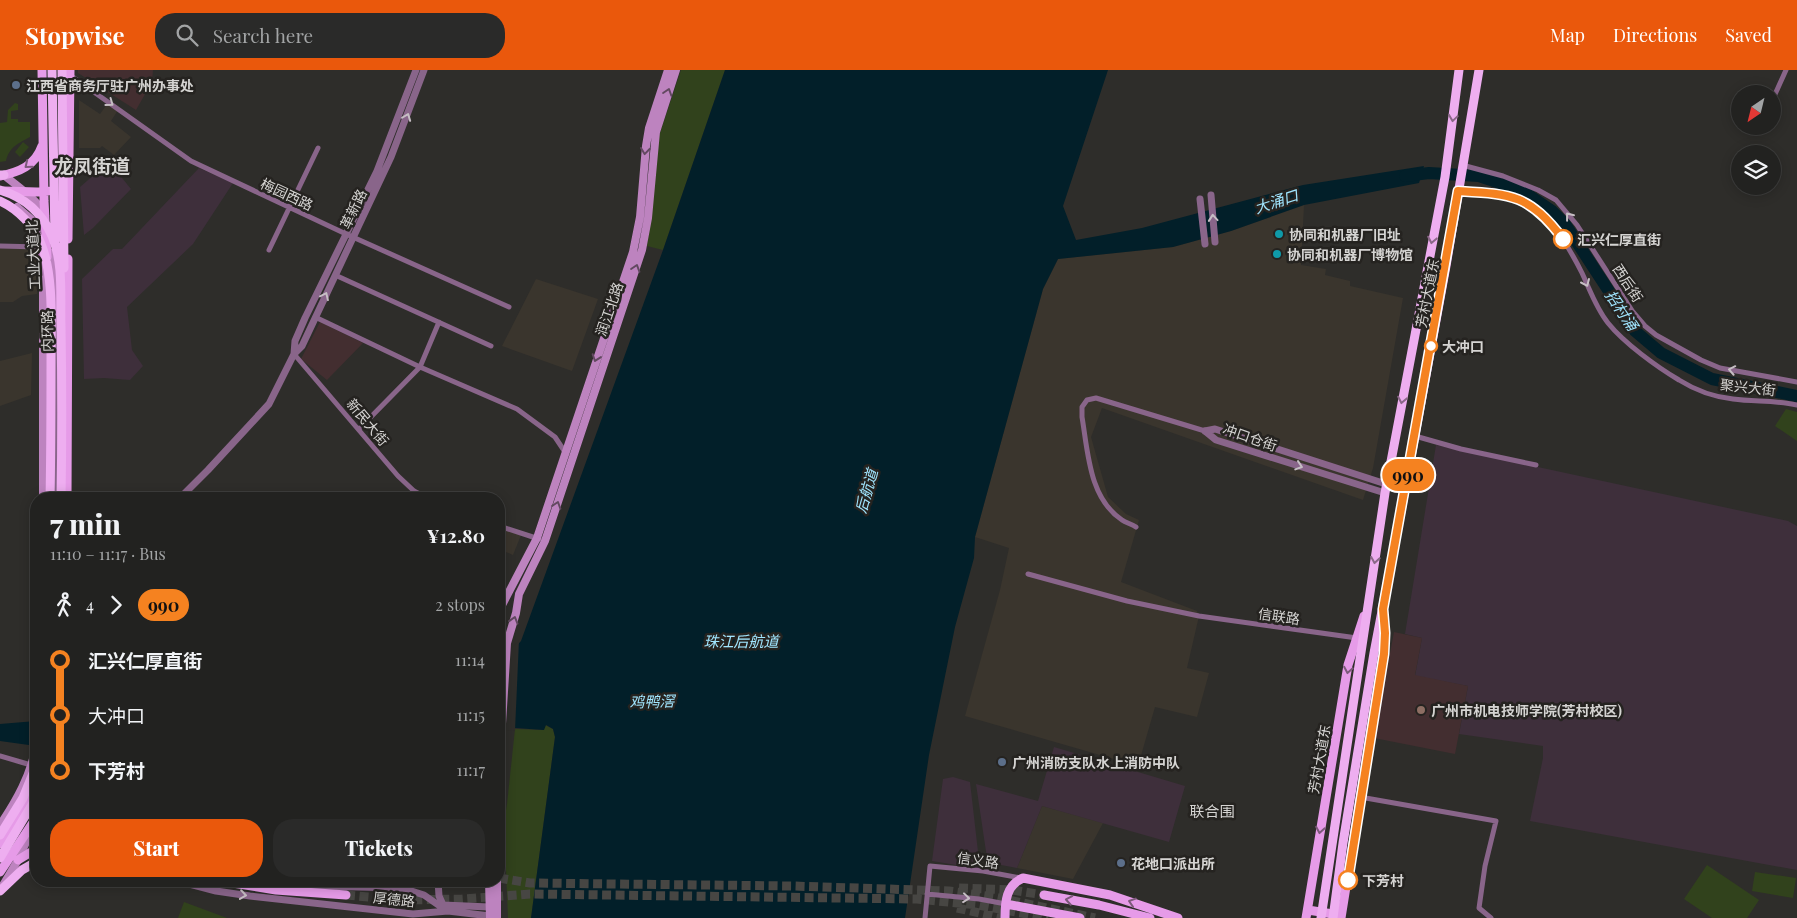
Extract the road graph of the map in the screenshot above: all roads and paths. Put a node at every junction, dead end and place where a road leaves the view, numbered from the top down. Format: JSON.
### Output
{"nodes":[{"id":1,"x":42,"y":70,"type":"edge"},
{"id":2,"x":52,"y":70,"type":"edge"},
{"id":3,"x":416,"y":70,"type":"edge"},
{"id":4,"x":424,"y":70,"type":"edge"},
{"id":5,"x":668,"y":70,"type":"edge"},
{"id":6,"x":676,"y":70,"type":"edge"},
{"id":7,"x":1459,"y":70,"type":"edge"},
{"id":8,"x":1478,"y":70,"type":"edge"},
{"id":9,"x":1786,"y":70,"type":"edge"},
{"id":10,"x":67,"y":72,"type":"edge"},
{"id":11,"x":1779,"y":85,"type":"edge"},
{"id":12,"x":43,"y":123,"type":"junction"},
{"id":13,"x":69,"y":127,"type":"junction"},
{"id":14,"x":43,"y":144,"type":"junction"},
{"id":15,"x":318,"y":148,"type":"dead end"},
{"id":16,"x":69,"y":149,"type":"junction"},
{"id":17,"x":1461,"y":172,"type":"junction"},
{"id":18,"x":1,"y":175,"type":"edge"},
{"id":19,"x":68,"y":181,"type":"junction"},
{"id":20,"x":0,"y":190,"type":"edge"},
{"id":21,"x":1458,"y":191,"type":"junction"},
{"id":22,"x":27,"y":192,"type":"junction"},
{"id":23,"x":1211,"y":195,"type":"dead end"},
{"id":24,"x":44,"y":196,"type":"junction"},
{"id":25,"x":1200,"y":199,"type":"dead end"},
{"id":26,"x":0,"y":200,"type":"edge"},
{"id":27,"x":289,"y":207,"type":"junction"},
{"id":28,"x":45,"y":215,"type":"junction"},
{"id":29,"x":68,"y":230,"type":"junction"},
{"id":30,"x":349,"y":235,"type":"junction"},
{"id":31,"x":39,"y":237,"type":"junction"},
{"id":32,"x":1215,"y":242,"type":"dead end"},
{"id":33,"x":1205,"y":244,"type":"dead end"},
{"id":34,"x":0,"y":246,"type":"edge"},
{"id":35,"x":40,"y":247,"type":"junction"},
{"id":36,"x":268,"y":250,"type":"dead end"},
{"id":37,"x":335,"y":275,"type":"junction"},
{"id":38,"x":56,"y":302,"type":"junction"},
{"id":39,"x":509,"y":307,"type":"dead end"},
{"id":40,"x":315,"y":317,"type":"junction"},
{"id":41,"x":439,"y":322,"type":"junction"},
{"id":42,"x":51,"y":330,"type":"junction"},
{"id":43,"x":67,"y":341,"type":"junction"},
{"id":44,"x":491,"y":346,"type":"dead end"},
{"id":45,"x":294,"y":354,"type":"junction"},
{"id":46,"x":420,"y":367,"type":"junction"},
{"id":47,"x":1797,"y":382,"type":"edge"},
{"id":48,"x":62,"y":386,"type":"junction"},
{"id":49,"x":1797,"y":405,"type":"edge"},
{"id":50,"x":359,"y":429,"type":"junction"},
{"id":51,"x":1205,"y":431,"type":"joint"},
{"id":52,"x":1415,"y":436,"type":"junction"},
{"id":53,"x":565,"y":452,"type":"junction"},
{"id":54,"x":68,"y":456,"type":"junction"},
{"id":55,"x":49,"y":459,"type":"junction"},
{"id":56,"x":1536,"y":465,"type":"dead end"},
{"id":57,"x":1385,"y":489,"type":"junction"},
{"id":58,"x":53,"y":492,"type":"edge"},
{"id":59,"x":54,"y":492,"type":"edge"},
{"id":60,"x":54,"y":492,"type":"edge"},
{"id":61,"x":56,"y":492,"type":"edge"},
{"id":62,"x":186,"y":492,"type":"edge"},
{"id":63,"x":416,"y":492,"type":"edge"},
{"id":64,"x":1136,"y":526,"type":"dead end"},
{"id":65,"x":505,"y":528,"type":"edge"},
{"id":66,"x":541,"y":540,"type":"junction"},
{"id":67,"x":536,"y":549,"type":"junction"},
{"id":68,"x":1028,"y":574,"type":"dead end"},
{"id":69,"x":505,"y":601,"type":"edge"},
{"id":70,"x":1368,"y":607,"type":"junction"},
{"id":71,"x":1383,"y":609,"type":"junction"},
{"id":72,"x":1357,"y":638,"type":"junction"},
{"id":73,"x":505,"y":690,"type":"edge"},
{"id":74,"x":0,"y":756,"type":"edge"},
{"id":75,"x":30,"y":765,"type":"edge"},
{"id":76,"x":30,"y":774,"type":"edge"},
{"id":77,"x":30,"y":778,"type":"edge"},
{"id":78,"x":30,"y":791,"type":"edge"},
{"id":79,"x":1360,"y":797,"type":"junction"},
{"id":80,"x":30,"y":808,"type":"edge"},
{"id":81,"x":0,"y":825,"type":"edge"},
{"id":82,"x":30,"y":827,"type":"edge"},
{"id":83,"x":30,"y":832,"type":"edge"},
{"id":84,"x":0,"y":835,"type":"edge"},
{"id":85,"x":0,"y":844,"type":"edge"},
{"id":86,"x":30,"y":853,"type":"edge"},
{"id":87,"x":0,"y":858,"type":"edge"},
{"id":88,"x":18,"y":860,"type":"junction"},
{"id":89,"x":30,"y":865,"type":"edge"},
{"id":90,"x":0,"y":872,"type":"edge"},
{"id":91,"x":1023,"y":878,"type":"junction"},
{"id":92,"x":203,"y":887,"type":"edge"},
{"id":93,"x":257,"y":887,"type":"edge"},
{"id":94,"x":359,"y":887,"type":"edge"},
{"id":95,"x":438,"y":887,"type":"edge"},
{"id":96,"x":490,"y":887,"type":"edge"},
{"id":97,"x":495,"y":887,"type":"edge"},
{"id":98,"x":402,"y":888,"type":"joint"},
{"id":99,"x":0,"y":890,"type":"edge"},
{"id":100,"x":927,"y":894,"type":"junction"},
{"id":101,"x":346,"y":895,"type":"tunnel mouth"},
{"id":102,"x":1044,"y":895,"type":"tunnel mouth"},
{"id":103,"x":1006,"y":904,"type":"junction"},
{"id":104,"x":448,"y":911,"type":"junction"},
{"id":105,"x":493,"y":914,"type":"edge"},
{"id":106,"x":1307,"y":914,"type":"edge"},
{"id":107,"x":1338,"y":917,"type":"edge"},
{"id":108,"x":925,"y":918,"type":"edge"},
{"id":109,"x":1005,"y":918,"type":"edge"},
{"id":110,"x":1080,"y":918,"type":"edge"},
{"id":111,"x":1150,"y":918,"type":"edge"},
{"id":112,"x":1178,"y":918,"type":"edge"},
{"id":113,"x":1321,"y":918,"type":"edge"},
{"id":114,"x":1491,"y":918,"type":"edge"}],
"edges":[{"from":1,"to":12,"type":"main road","name":"工业大道北"},
{"from":2,"to":42,"type":"highway"},
{"from":3,"to":30,"type":"street","name":"革新路"},
{"from":30,"to":4,"type":"street","name":"革新路","one_way":true},
{"from":5,"to":53,"type":"main road","name":"润江北路","one_way":true},
{"from":66,"to":6,"type":"main road","name":"润江北路","one_way":true},
{"from":7,"to":57,"type":"highway","name":"芳村大道东","one_way":true},
{"from":8,"to":17,"type":"highway","name":"芳村大道东"},
{"from":9,"to":11,"type":"street"},
{"from":10,"to":13,"type":"main road"},
{"from":10,"to":27,"type":"street","name":"梅园西路","one_way":true},
{"from":10,"to":48,"type":"highway"},
{"from":12,"to":13,"type":"main road"},
{"from":12,"to":14,"type":"main road","name":"工业大道北"},
{"from":13,"to":16,"type":"main road"},
{"from":14,"to":16,"type":"main road"},
{"from":14,"to":18,"type":"main road","one_way":true},
{"from":14,"to":24,"type":"main road","name":"工业大道北"},
{"from":15,"to":27,"type":"street"},
{"from":16,"to":19,"type":"main road"},
{"from":17,"to":21,"type":"highway","name":"芳村大道东"},
{"from":47,"to":17,"type":"street","name":"西后街","one_way":true},
{"from":18,"to":22,"type":"main road"},
{"from":19,"to":24,"type":"main road"},
{"from":19,"to":29,"type":"main road"},
{"from":20,"to":22,"type":"main road"},
{"from":20,"to":48,"type":"highway","name":"内环路"},
{"from":21,"to":49,"type":"street","name":"聚兴大街","one_way":true},
{"from":21,"to":52,"type":"highway","name":"芳村大道东"},
{"from":22,"to":24,"type":"main road"},
{"from":22,"to":28,"type":"main road"},
{"from":32,"to":23,"type":"street","one_way":true},
{"from":24,"to":28,"type":"main road","name":"工业大道北"},
{"from":24,"to":29,"type":"main road"},
{"from":25,"to":33,"type":"street"},
{"from":26,"to":31,"type":"main road"},
{"from":26,"to":42,"type":"highway","name":"内环路"},
{"from":27,"to":30,"type":"street","name":"梅园西路"},
{"from":27,"to":36,"type":"street"},
{"from":28,"to":29,"type":"street"},
{"from":28,"to":31,"type":"main road"},
{"from":28,"to":38,"type":"main road"},
{"from":28,"to":55,"type":"main road","name":"工业大道北"},
{"from":29,"to":43,"type":"main road"},
{"from":30,"to":37,"type":"street","name":"革新路"},
{"from":30,"to":39,"type":"street","name":"梅园西路"},
{"from":30,"to":45,"type":"street","name":"革新路"},
{"from":31,"to":35,"type":"main road"},
{"from":34,"to":35,"type":"street"},
{"from":35,"to":55,"type":"main road"},
{"from":40,"to":37,"type":"street","name":"革新路","one_way":true},
{"from":37,"to":41,"type":"street"},
{"from":38,"to":43,"type":"main road"},
{"from":38,"to":55,"type":"street"},
{"from":40,"to":45,"type":"street","name":"革新路"},
{"from":40,"to":46,"type":"street"},
{"from":41,"to":44,"type":"street"},
{"from":41,"to":46,"type":"street"},
{"from":42,"to":59,"type":"highway","name":"内环路"},
{"from":43,"to":54,"type":"main road"},
{"from":45,"to":50,"type":"street","name":"新民大街"},
{"from":45,"to":62,"type":"street","name":"革新路"},
{"from":46,"to":50,"type":"street"},
{"from":46,"to":53,"type":"street"},
{"from":48,"to":60,"type":"highway","name":"内环路"},
{"from":50,"to":63,"type":"street","name":"新民大街"},
{"from":51,"to":57,"type":"street","name":"冲口仓街"},
{"from":51,"to":64,"type":"street"},
{"from":52,"to":56,"type":"street"},
{"from":52,"to":71,"type":"highway","name":"芳村大道东"},
{"from":53,"to":66,"type":"main road","name":"润江北路"},
{"from":54,"to":55,"type":"street"},
{"from":54,"to":61,"type":"main road"},
{"from":55,"to":58,"type":"main road","name":"工业大道北"},
{"from":57,"to":70,"type":"highway","name":"芳村大道东","one_way":true},
{"from":65,"to":66,"type":"street"},
{"from":66,"to":67,"type":"main road","name":"润江北路"},
{"from":67,"to":69,"type":"main road"},
{"from":73,"to":67,"type":"main road","one_way":true},
{"from":68,"to":72,"type":"street","name":"信联路"},
{"from":70,"to":72,"type":"main road","name":"芳村大道东"},
{"from":70,"to":113,"type":"highway","name":"芳村大道东"},
{"from":71,"to":79,"type":"main road","name":"芳村大道东"},
{"from":71,"to":107,"type":"highway","name":"芳村大道东"},
{"from":72,"to":106,"type":"main road","name":"芳村大道东","one_way":true},
{"from":74,"to":75,"type":"street"},
{"from":76,"to":81,"type":"main road"},
{"from":77,"to":84,"type":"highway"},
{"from":78,"to":85,"type":"main road"},
{"from":79,"to":107,"type":"main road","name":"芳村大道东"},
{"from":79,"to":114,"type":"street"},
{"from":80,"to":87,"type":"highway"},
{"from":82,"to":90,"type":"main road"},
{"from":83,"to":88,"type":"main road"},
{"from":86,"to":88,"type":"main road"},
{"from":88,"to":99,"type":"main road"},
{"from":89,"to":99,"type":"highway"},
{"from":91,"to":100,"type":"street","name":"信义路"},
{"from":91,"to":103,"type":"main road"},
{"from":112,"to":91,"type":"main road","one_way":true},
{"from":92,"to":104,"type":"street","name":"厚德路","one_way":true},
{"from":93,"to":101,"type":"main road"},
{"from":94,"to":98,"type":"street","name":"厚德路"},
{"from":95,"to":105,"type":"street"},
{"from":96,"to":105,"type":"main road"},
{"from":97,"to":105,"type":"main road"},
{"from":98,"to":104,"type":"street"},
{"from":100,"to":103,"type":"street","one_way":true},
{"from":100,"to":108,"type":"street"},
{"from":111,"to":102,"type":"main road","one_way":true},
{"from":103,"to":109,"type":"main road"},
{"from":103,"to":110,"type":"main road"},
{"from":104,"to":105,"type":"street","name":"厚德路"},
{"from":106,"to":107,"type":"main road"}]}
